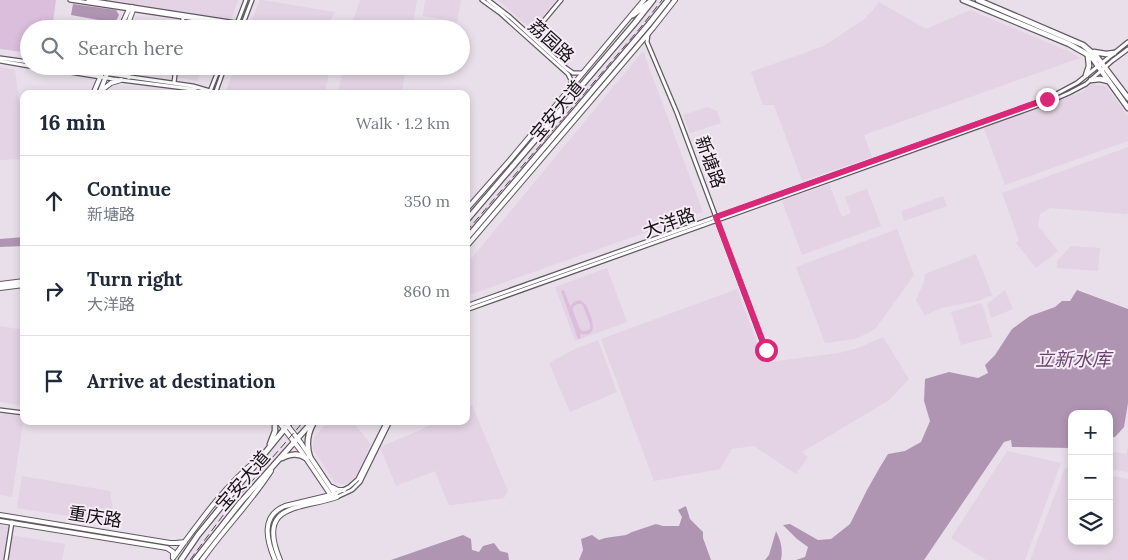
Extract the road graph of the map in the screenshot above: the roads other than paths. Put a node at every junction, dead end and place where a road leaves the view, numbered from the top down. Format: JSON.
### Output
{"nodes":[{"id":1,"x":70,"y":0,"type":"edge"},
{"id":2,"x":88,"y":0,"type":"edge"},
{"id":3,"x":246,"y":0,"type":"edge"},
{"id":4,"x":252,"y":0,"type":"edge"},
{"id":5,"x":482,"y":0,"type":"edge"},
{"id":6,"x":488,"y":0,"type":"edge"},
{"id":7,"x":560,"y":0,"type":"edge"},
{"id":8,"x":644,"y":0,"type":"edge"},
{"id":9,"x":652,"y":0,"type":"edge"},
{"id":10,"x":668,"y":0,"type":"edge"},
{"id":11,"x":675,"y":0,"type":"edge"},
{"id":12,"x":964,"y":0,"type":"edge"},
{"id":13,"x":978,"y":0,"type":"edge"},
{"id":14,"x":983,"y":0,"type":"edge"},
{"id":15,"x":973,"y":2,"type":"edge"},
{"id":16,"x":988,"y":4,"type":"junction"},
{"id":17,"x":131,"y":9,"type":"junction"},
{"id":18,"x":633,"y":14,"type":"junction"},
{"id":19,"x":183,"y":16,"type":"junction"},
{"id":20,"x":125,"y":20,"type":"edge"},
{"id":21,"x":128,"y":20,"type":"edge"},
{"id":22,"x":183,"y":20,"type":"edge"},
{"id":23,"x":204,"y":20,"type":"edge"},
{"id":24,"x":238,"y":20,"type":"edge"},
{"id":25,"x":244,"y":20,"type":"edge"},
{"id":26,"x":648,"y":34,"type":"junction"},
{"id":27,"x":530,"y":36,"type":"junction"},
{"id":28,"x":1128,"y":42,"type":"edge"},
{"id":29,"x":1128,"y":48,"type":"edge"},
{"id":30,"x":1092,"y":51,"type":"junction"},
{"id":31,"x":1085,"y":53,"type":"junction"},
{"id":32,"x":1114,"y":53,"type":"junction"},
{"id":33,"x":0,"y":60,"type":"edge"},
{"id":34,"x":20,"y":63,"type":"edge"},
{"id":35,"x":1101,"y":66,"type":"junction"},
{"id":36,"x":583,"y":73,"type":"junction"},
{"id":37,"x":101,"y":75,"type":"joint"},
{"id":38,"x":124,"y":75,"type":"edge"},
{"id":39,"x":175,"y":75,"type":"edge"},
{"id":40,"x":217,"y":75,"type":"edge"},
{"id":41,"x":222,"y":75,"type":"edge"},
{"id":42,"x":1086,"y":75,"type":"junction"},
{"id":43,"x":106,"y":76,"type":"junction"},
{"id":44,"x":129,"y":77,"type":"junction"},
{"id":45,"x":121,"y":80,"type":"junction"},
{"id":46,"x":1091,"y":80,"type":"junction"},
{"id":47,"x":1110,"y":82,"type":"junction"},
{"id":48,"x":174,"y":83,"type":"junction"},
{"id":49,"x":571,"y":87,"type":"junction"},
{"id":50,"x":197,"y":88,"type":"junction"},
{"id":51,"x":95,"y":90,"type":"edge"},
{"id":52,"x":101,"y":90,"type":"edge"},
{"id":53,"x":103,"y":90,"type":"edge"},
{"id":54,"x":202,"y":90,"type":"edge"},
{"id":55,"x":211,"y":90,"type":"edge"},
{"id":56,"x":216,"y":90,"type":"edge"},
{"id":57,"x":1128,"y":98,"type":"edge"},
{"id":58,"x":1128,"y":108,"type":"edge"},
{"id":59,"x":470,"y":205,"type":"edge"},
{"id":60,"x":470,"y":216,"type":"edge"},
{"id":61,"x":716,"y":219,"type":"junction"},
{"id":62,"x":470,"y":234,"type":"edge"},
{"id":63,"x":470,"y":242,"type":"edge"},
{"id":64,"x":20,"y":282,"type":"edge"},
{"id":65,"x":0,"y":284,"type":"edge"},
{"id":66,"x":20,"y":286,"type":"edge"},
{"id":67,"x":0,"y":288,"type":"edge"},
{"id":68,"x":470,"y":307,"type":"edge"},
{"id":69,"x":770,"y":356,"type":"dead end"},
{"id":70,"x":0,"y":410,"type":"edge"},
{"id":71,"x":20,"y":412,"type":"edge"},
{"id":72,"x":276,"y":425,"type":"edge"},
{"id":73,"x":286,"y":425,"type":"edge"},
{"id":74,"x":288,"y":425,"type":"edge"},
{"id":75,"x":310,"y":425,"type":"edge"},
{"id":76,"x":312,"y":425,"type":"edge"},
{"id":77,"x":386,"y":425,"type":"edge"},
{"id":78,"x":386,"y":425,"type":"edge"},
{"id":79,"x":296,"y":440,"type":"junction"},
{"id":80,"x":267,"y":450,"type":"junction"},
{"id":81,"x":263,"y":454,"type":"junction"},
{"id":82,"x":308,"y":458,"type":"junction"},
{"id":83,"x":279,"y":460,"type":"junction"},
{"id":84,"x":274,"y":465,"type":"junction"},
{"id":85,"x":323,"y":484,"type":"junction"},
{"id":86,"x":329,"y":485,"type":"junction"},
{"id":87,"x":344,"y":490,"type":"junction"},
{"id":88,"x":334,"y":496,"type":"junction"},
{"id":89,"x":320,"y":498,"type":"junction"},
{"id":90,"x":0,"y":515,"type":"edge"},
{"id":91,"x":0,"y":520,"type":"edge"},
{"id":92,"x":12,"y":522,"type":"junction"},
{"id":93,"x":147,"y":542,"type":"junction"},
{"id":94,"x":185,"y":542,"type":"junction"},
{"id":95,"x":173,"y":559,"type":"edge"},
{"id":96,"x":6,"y":560,"type":"edge"},
{"id":97,"x":180,"y":560,"type":"edge"},
{"id":98,"x":195,"y":560,"type":"edge"},
{"id":99,"x":202,"y":560,"type":"edge"},
{"id":100,"x":275,"y":560,"type":"edge"},
{"id":101,"x":280,"y":560,"type":"edge"}],
"edges":[{"from":1,"to":17,"type":"street"},
{"from":2,"to":17,"type":"street"},
{"from":3,"to":24,"type":"street"},
{"from":4,"to":25,"type":"street"},
{"from":5,"to":49,"type":"street","name":"荔园路"},
{"from":6,"to":27,"type":"street","name":"荔园路"},
{"from":7,"to":27,"type":"street"},
{"from":8,"to":18,"type":"main road"},
{"from":9,"to":18,"type":"main road"},
{"from":9,"to":60,"type":"main road","name":"宝安大道"},
{"from":10,"to":62,"type":"main road","name":"宝安大道"},
{"from":11,"to":26,"type":"main road"},
{"from":12,"to":15,"type":"main road"},
{"from":13,"to":16,"type":"main road"},
{"from":14,"to":16,"type":"main road"},
{"from":15,"to":31,"type":"main road"},
{"from":16,"to":30,"type":"main road"},
{"from":17,"to":19,"type":"street"},
{"from":17,"to":20,"type":"main road"},
{"from":17,"to":21,"type":"main road"},
{"from":18,"to":36,"type":"main road"},
{"from":19,"to":22,"type":"street"},
{"from":19,"to":23,"type":"street"},
{"from":26,"to":61,"type":"street","name":"新塘路"},
{"from":26,"to":63,"type":"main road"},
{"from":27,"to":36,"type":"street","name":"荔园路"},
{"from":28,"to":32,"type":"street"},
{"from":29,"to":35,"type":"street"},
{"from":30,"to":32,"type":"main road"},
{"from":30,"to":35,"type":"main road"},
{"from":31,"to":35,"type":"main road"},
{"from":31,"to":42,"type":"main road"},
{"from":32,"to":35,"type":"street"},
{"from":33,"to":34,"type":"street"},
{"from":35,"to":42,"type":"street","name":"大洋路"},
{"from":35,"to":46,"type":"street","name":"大洋路"},
{"from":35,"to":47,"type":"main road"},
{"from":35,"to":57,"type":"main road"},
{"from":36,"to":49,"type":"main road"},
{"from":37,"to":43,"type":"street"},
{"from":37,"to":51,"type":"main road"},
{"from":38,"to":44,"type":"main road"},
{"from":39,"to":48,"type":"street"},
{"from":40,"to":55,"type":"street"},
{"from":41,"to":56,"type":"street"},
{"from":42,"to":61,"type":"street","name":"大洋路"},
{"from":43,"to":44,"type":"street"},
{"from":43,"to":45,"type":"street"},
{"from":43,"to":52,"type":"main road"},
{"from":44,"to":48,"type":"street"},
{"from":45,"to":50,"type":"street"},
{"from":45,"to":53,"type":"main road"},
{"from":46,"to":47,"type":"main road"},
{"from":46,"to":61,"type":"street","name":"大洋路"},
{"from":47,"to":58,"type":"main road"},
{"from":48,"to":50,"type":"street"},
{"from":49,"to":59,"type":"main road"},
{"from":50,"to":54,"type":"street"},
{"from":61,"to":68,"type":"street","name":"大洋路"},
{"from":61,"to":69,"type":"street","name":"新塘路"},
{"from":64,"to":65,"type":"main road"},
{"from":66,"to":67,"type":"main road"},
{"from":70,"to":71,"type":"street"},
{"from":72,"to":80,"type":"main road"},
{"from":73,"to":80,"type":"main road","name":"宝安大道"},
{"from":74,"to":79,"type":"main road"},
{"from":75,"to":79,"type":"main road","name":"宝安大道"},
{"from":76,"to":82,"type":"main road"},
{"from":77,"to":87,"type":"street"},
{"from":78,"to":88,"type":"street"},
{"from":79,"to":82,"type":"main road"},
{"from":79,"to":83,"type":"main road","name":"宝安大道"},
{"from":80,"to":81,"type":"main road","name":"宝安大道"},
{"from":81,"to":94,"type":"main road"},
{"from":81,"to":97,"type":"main road","name":"宝安大道"},
{"from":82,"to":83,"type":"main road"},
{"from":82,"to":85,"type":"main road"},
{"from":82,"to":86,"type":"main road"},
{"from":83,"to":84,"type":"main road","name":"宝安大道"},
{"from":84,"to":98,"type":"main road","name":"宝安大道"},
{"from":84,"to":99,"type":"main road"},
{"from":85,"to":88,"type":"main road"},
{"from":85,"to":89,"type":"main road"},
{"from":86,"to":87,"type":"main road"},
{"from":86,"to":88,"type":"main road"},
{"from":87,"to":88,"type":"street"},
{"from":88,"to":89,"type":"main road"},
{"from":88,"to":101,"type":"main road"},
{"from":89,"to":100,"type":"main road"},
{"from":90,"to":93,"type":"main road","name":"重庆路"},
{"from":91,"to":92,"type":"main road","name":"重庆路"},
{"from":92,"to":93,"type":"main road","name":"重庆路"},
{"from":92,"to":96,"type":"street"},
{"from":93,"to":94,"type":"main road","name":"重庆路"},
{"from":93,"to":95,"type":"main road","name":"重庆路"},
{"from":94,"to":95,"type":"main road"}]}
